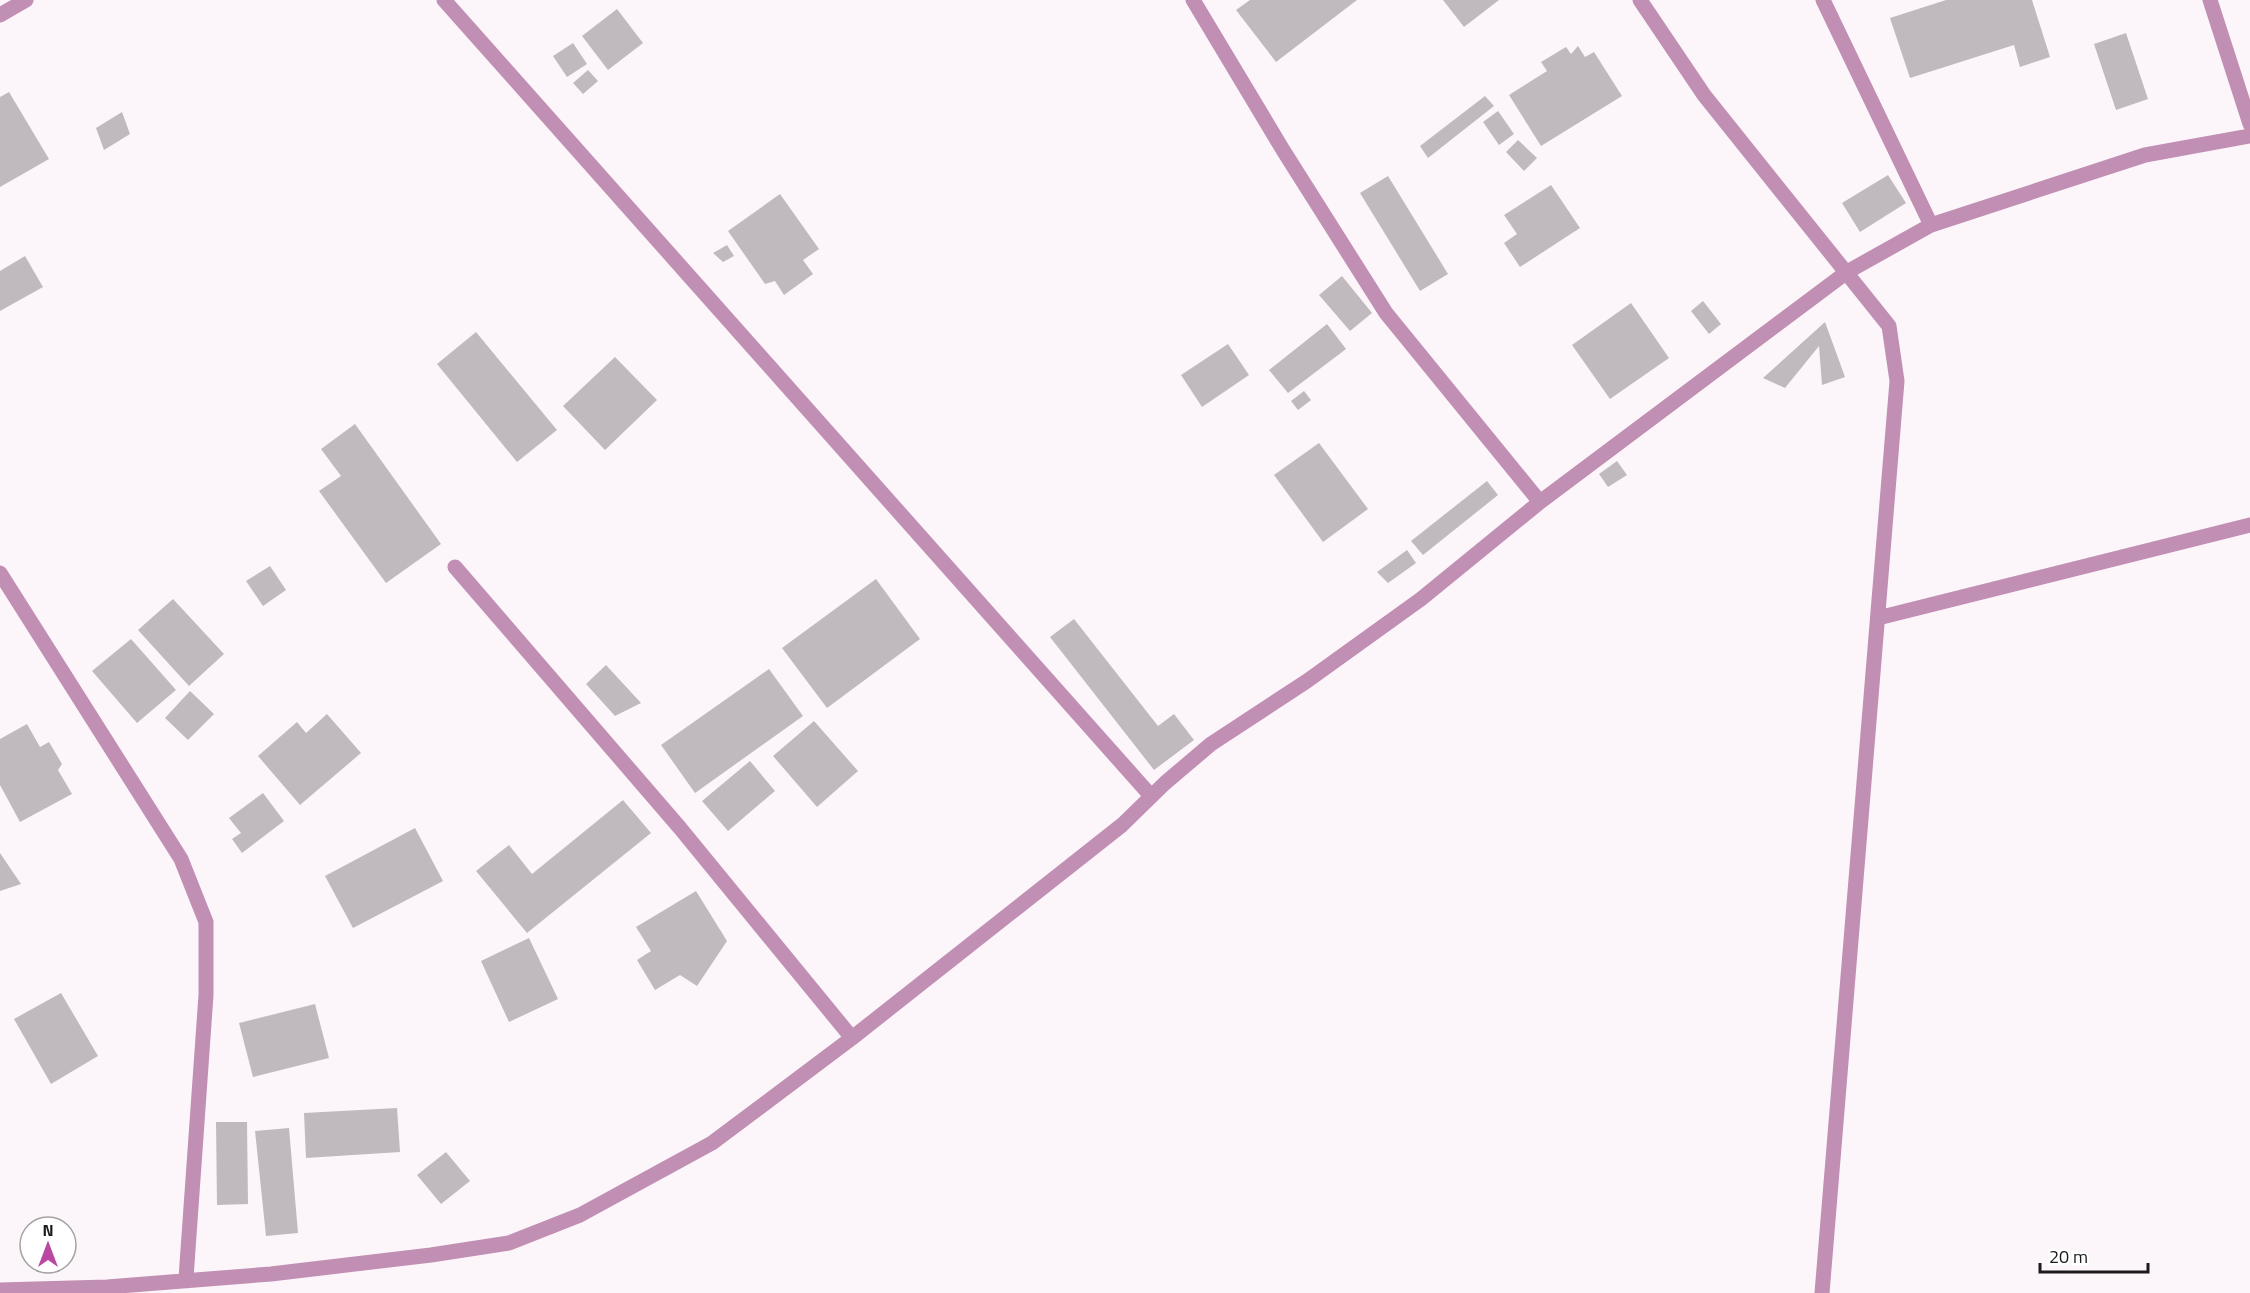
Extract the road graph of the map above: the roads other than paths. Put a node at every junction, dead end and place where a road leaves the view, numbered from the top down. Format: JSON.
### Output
{"nodes":[{"id":1,"x":26,"y":0,"type":"edge"},
{"id":2,"x":444,"y":0,"type":"edge"},
{"id":3,"x":1193,"y":0,"type":"edge"},
{"id":4,"x":1640,"y":0,"type":"edge"},
{"id":5,"x":1823,"y":0,"type":"edge"},
{"id":6,"x":2210,"y":0,"type":"edge"},
{"id":7,"x":0,"y":15,"type":"edge"},
{"id":8,"x":2250,"y":124,"type":"edge"},
{"id":9,"x":2250,"y":136,"type":"edge"},
{"id":10,"x":1931,"y":225,"type":"junction"},
{"id":11,"x":1847,"y":273,"type":"junction"},
{"id":12,"x":1540,"y":502,"type":"junction"},
{"id":13,"x":2250,"y":525,"type":"edge"},
{"id":14,"x":455,"y":567,"type":"dead end"},
{"id":15,"x":0,"y":573,"type":"edge"},
{"id":16,"x":1878,"y":618,"type":"junction"},
{"id":17,"x":1151,"y":796,"type":"junction"},
{"id":18,"x":852,"y":1038,"type":"junction"},
{"id":19,"x":186,"y":1278,"type":"junction"},
{"id":20,"x":0,"y":1290,"type":"edge"},
{"id":21,"x":1822,"y":1293,"type":"edge"}],
"edges":[{"from":1,"to":7,"type":"street"},
{"from":2,"to":17,"type":"street"},
{"from":3,"to":12,"type":"street"},
{"from":4,"to":11,"type":"street"},
{"from":5,"to":10,"type":"street"},
{"from":6,"to":8,"type":"street"},
{"from":9,"to":10,"type":"street"},
{"from":10,"to":11,"type":"street"},
{"from":11,"to":12,"type":"street"},
{"from":11,"to":16,"type":"street"},
{"from":12,"to":17,"type":"street"},
{"from":13,"to":16,"type":"street"},
{"from":14,"to":18,"type":"street"},
{"from":15,"to":19,"type":"street"},
{"from":16,"to":21,"type":"street"},
{"from":17,"to":18,"type":"street"},
{"from":18,"to":19,"type":"street"},
{"from":19,"to":20,"type":"street"}]}
